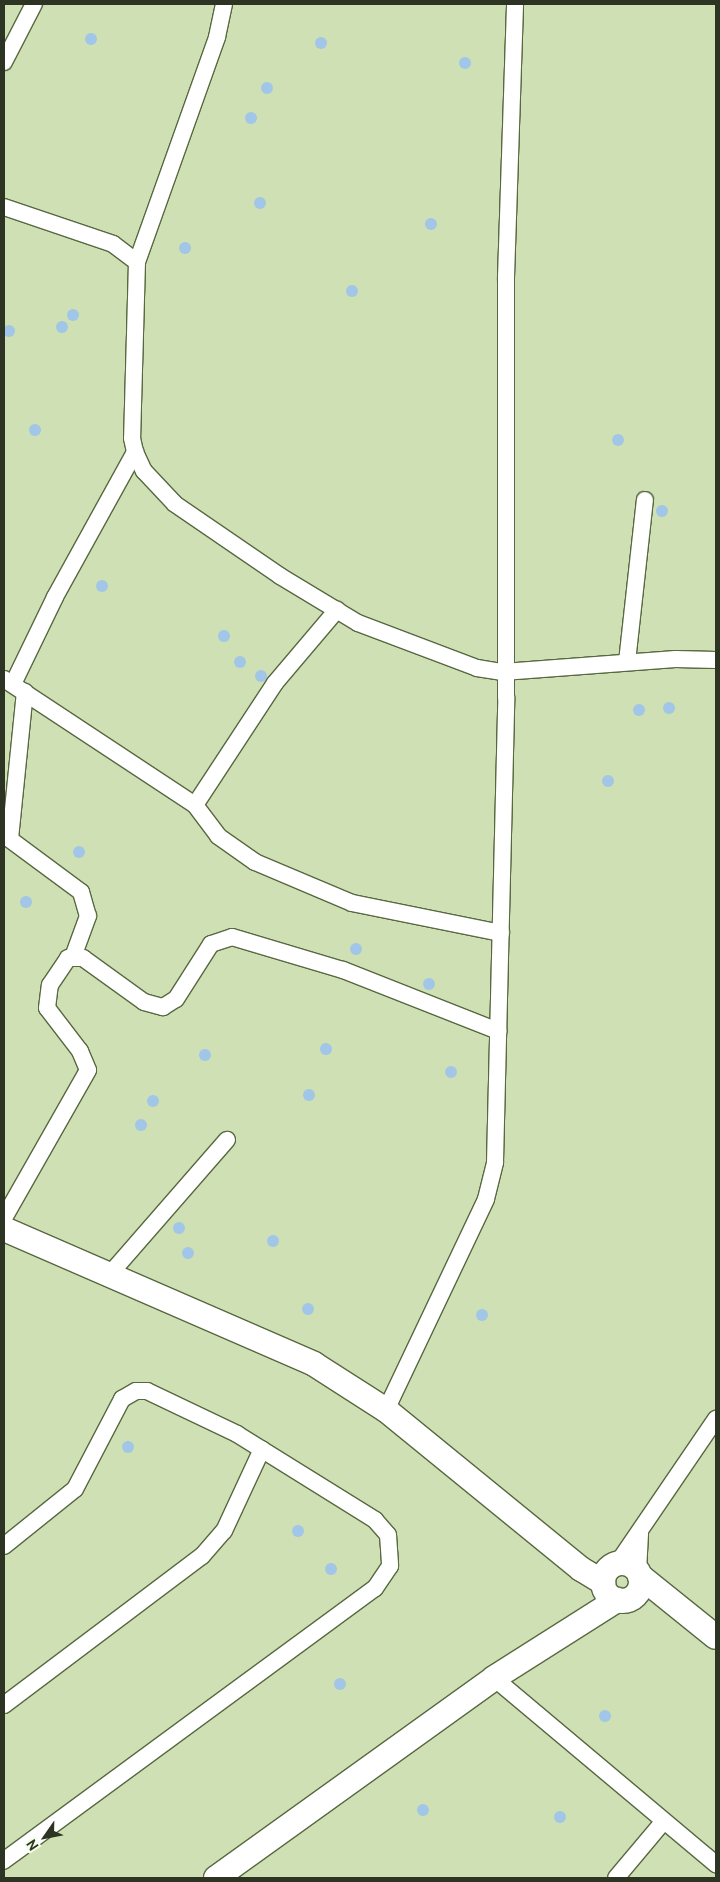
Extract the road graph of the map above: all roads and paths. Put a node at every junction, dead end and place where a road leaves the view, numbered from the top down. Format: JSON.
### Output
{"nodes":[{"id":1,"x":34,"y":4,"type":"edge"},
{"id":2,"x":224,"y":4,"type":"edge"},
{"id":3,"x":515,"y":4,"type":"edge"},
{"id":4,"x":4,"y":62,"type":"edge"},
{"id":5,"x":4,"y":207,"type":"edge"},
{"id":6,"x":136,"y":262,"type":"junction"},
{"id":7,"x":135,"y":452,"type":"junction"},
{"id":8,"x":645,"y":500,"type":"dead end"},
{"id":9,"x":337,"y":610,"type":"junction"},
{"id":10,"x":716,"y":660,"type":"edge"},
{"id":11,"x":626,"y":662,"type":"junction"},
{"id":12,"x":503,"y":672,"type":"junction"},
{"id":13,"x":14,"y":685,"type":"edge"},
{"id":14,"x":195,"y":805,"type":"junction"},
{"id":15,"x":7,"y":837,"type":"edge"},
{"id":16,"x":501,"y":933,"type":"junction"},
{"id":17,"x":73,"y":957,"type":"junction"},
{"id":18,"x":498,"y":1031,"type":"junction"},
{"id":19,"x":227,"y":1140,"type":"dead end"},
{"id":20,"x":4,"y":1218,"type":"edge"},
{"id":21,"x":4,"y":1228,"type":"edge"},
{"id":22,"x":110,"y":1274,"type":"junction"},
{"id":23,"x":386,"y":1410,"type":"junction"},
{"id":24,"x":716,"y":1419,"type":"edge"},
{"id":25,"x":262,"y":1449,"type":"junction"},
{"id":26,"x":4,"y":1546,"type":"edge"},
{"id":27,"x":620,"y":1581,"type":"junction"},
{"id":28,"x":716,"y":1636,"type":"edge"},
{"id":29,"x":494,"y":1678,"type":"junction"},
{"id":30,"x":4,"y":1705,"type":"edge"},
{"id":31,"x":663,"y":1822,"type":"junction"},
{"id":32,"x":4,"y":1861,"type":"edge"},
{"id":33,"x":716,"y":1864,"type":"edge"},
{"id":34,"x":216,"y":1878,"type":"edge"},
{"id":35,"x":616,"y":1878,"type":"edge"}],
"edges":[{"from":1,"to":4,"type":"street"},
{"from":2,"to":6,"type":"street"},
{"from":3,"to":12,"type":"street"},
{"from":5,"to":6,"type":"street"},
{"from":6,"to":7,"type":"street"},
{"from":7,"to":9,"type":"street"},
{"from":7,"to":13,"type":"street"},
{"from":8,"to":11,"type":"street"},
{"from":9,"to":12,"type":"street"},
{"from":9,"to":14,"type":"street"},
{"from":10,"to":11,"type":"street"},
{"from":11,"to":12,"type":"street"},
{"from":12,"to":16,"type":"street"},
{"from":13,"to":14,"type":"street"},
{"from":13,"to":15,"type":"street"},
{"from":14,"to":16,"type":"street"},
{"from":15,"to":17,"type":"street"},
{"from":16,"to":18,"type":"street"},
{"from":17,"to":18,"type":"street"},
{"from":17,"to":20,"type":"street"},
{"from":18,"to":23,"type":"street"},
{"from":19,"to":22,"type":"street"},
{"from":21,"to":22,"type":"street"},
{"from":22,"to":23,"type":"street"},
{"from":23,"to":27,"type":"street"},
{"from":24,"to":27,"type":"street"},
{"from":25,"to":26,"type":"street"},
{"from":25,"to":30,"type":"street"},
{"from":25,"to":32,"type":"street"},
{"from":27,"to":28,"type":"street"},
{"from":27,"to":29,"type":"street"},
{"from":29,"to":31,"type":"street"},
{"from":29,"to":34,"type":"street"},
{"from":31,"to":33,"type":"street"},
{"from":31,"to":35,"type":"street"}]}
